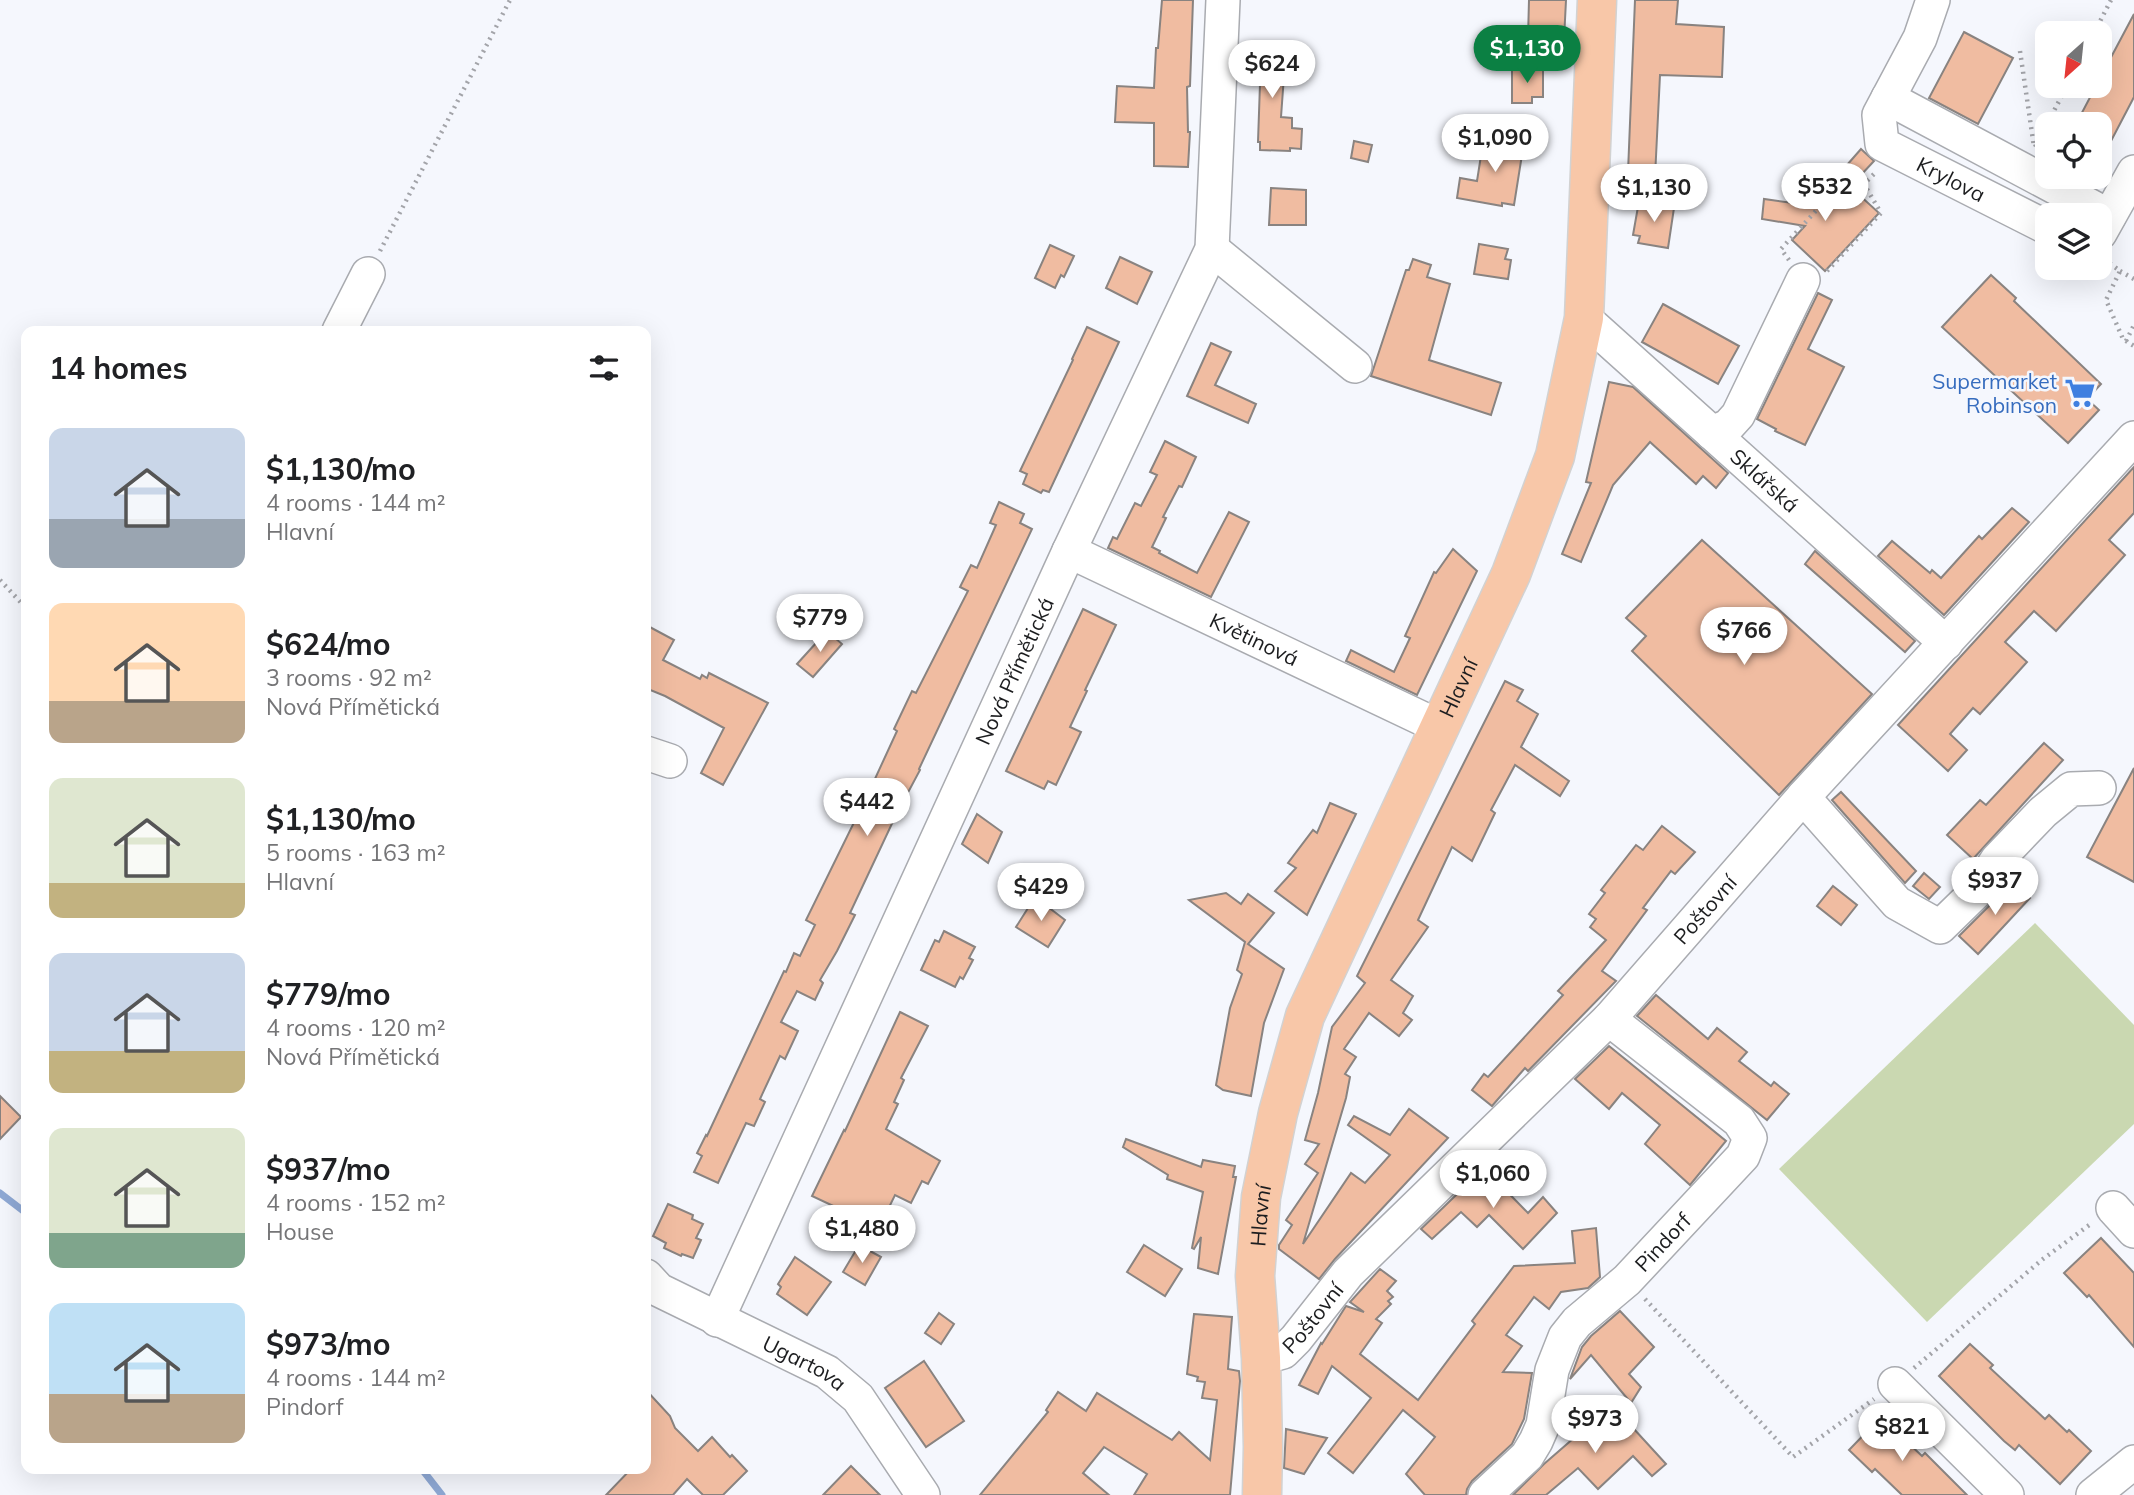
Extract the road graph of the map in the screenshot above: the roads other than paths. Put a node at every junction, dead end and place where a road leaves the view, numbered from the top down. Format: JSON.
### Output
{"nodes":[{"id":1,"x":1223,"y":0,"type":"edge"},
{"id":2,"x":1597,"y":0,"type":"edge"},
{"id":3,"x":1933,"y":0,"type":"edge"},
{"id":4,"x":1888,"y":98,"type":"junction"},
{"id":5,"x":2134,"y":173,"type":"edge"},
{"id":6,"x":2067,"y":203,"type":"edge"},
{"id":7,"x":2112,"y":212,"type":"edge"},
{"id":8,"x":2035,"y":221,"type":"edge"},
{"id":9,"x":1213,"y":249,"type":"junction"},
{"id":10,"x":368,"y":274,"type":"road end"},
{"id":11,"x":1802,"y":280,"type":"road end"},
{"id":12,"x":1584,"y":318,"type":"junction"},
{"id":13,"x":342,"y":326,"type":"edge"},
{"id":14,"x":1355,"y":366,"type":"dead end"},
{"id":15,"x":1712,"y":433,"type":"junction"},
{"id":16,"x":2134,"y":438,"type":"edge"},
{"id":17,"x":1069,"y":551,"type":"junction"},
{"id":18,"x":1946,"y":643,"type":"junction"},
{"id":19,"x":1440,"y":727,"type":"junction"},
{"id":20,"x":2099,"y":788,"type":"dead end"},
{"id":21,"x":1803,"y":797,"type":"junction"},
{"id":22,"x":1609,"y":1019,"type":"junction"},
{"id":23,"x":651,"y":1281,"type":"edge"},
{"id":24,"x":717,"y":1320,"type":"junction"},
{"id":25,"x":1261,"y":1358,"type":"junction"},
{"id":26,"x":1895,"y":1384,"type":"road end"},
{"id":27,"x":2134,"y":1462,"type":"edge"},
{"id":28,"x":923,"y":1495,"type":"edge"},
{"id":29,"x":1262,"y":1495,"type":"edge"},
{"id":30,"x":1485,"y":1495,"type":"edge"},
{"id":31,"x":2007,"y":1495,"type":"edge"},
{"id":32,"x":2093,"y":1495,"type":"edge"}],
"edges":[{"from":1,"to":9,"type":"street","name":"Nová Přímětická"},
{"from":2,"to":12,"type":"main road","name":"Hlavní"},
{"from":3,"to":4,"type":"street","name":"Krylova"},
{"from":4,"to":6,"type":"street"},
{"from":4,"to":8,"type":"street","name":"Krylova"},
{"from":5,"to":7,"type":"street"},
{"from":9,"to":14,"type":"street"},
{"from":9,"to":17,"type":"street","name":"Nová Přímětická"},
{"from":10,"to":13,"type":"street"},
{"from":11,"to":15,"type":"street"},
{"from":12,"to":15,"type":"street","name":"Sklářská"},
{"from":12,"to":19,"type":"main road","name":"Hlavní"},
{"from":15,"to":18,"type":"street","name":"Sklářská"},
{"from":16,"to":18,"type":"street","name":"Poštovní"},
{"from":17,"to":19,"type":"street","name":"Květinová"},
{"from":17,"to":24,"type":"street","name":"Nová Přímětická"},
{"from":18,"to":21,"type":"street","name":"Poštovní"},
{"from":19,"to":25,"type":"main road","name":"Hlavní"},
{"from":20,"to":21,"type":"street"},
{"from":21,"to":22,"type":"street","name":"Poštovní"},
{"from":22,"to":25,"type":"street","name":"Poštovní"},
{"from":22,"to":30,"type":"street","name":"Pindorf"},
{"from":23,"to":24,"type":"street","name":"Ugartova"},
{"from":24,"to":28,"type":"street","name":"Ugartova"},
{"from":25,"to":29,"type":"main road","name":"Hlavní"},
{"from":26,"to":31,"type":"street"},
{"from":27,"to":32,"type":"street"}]}
